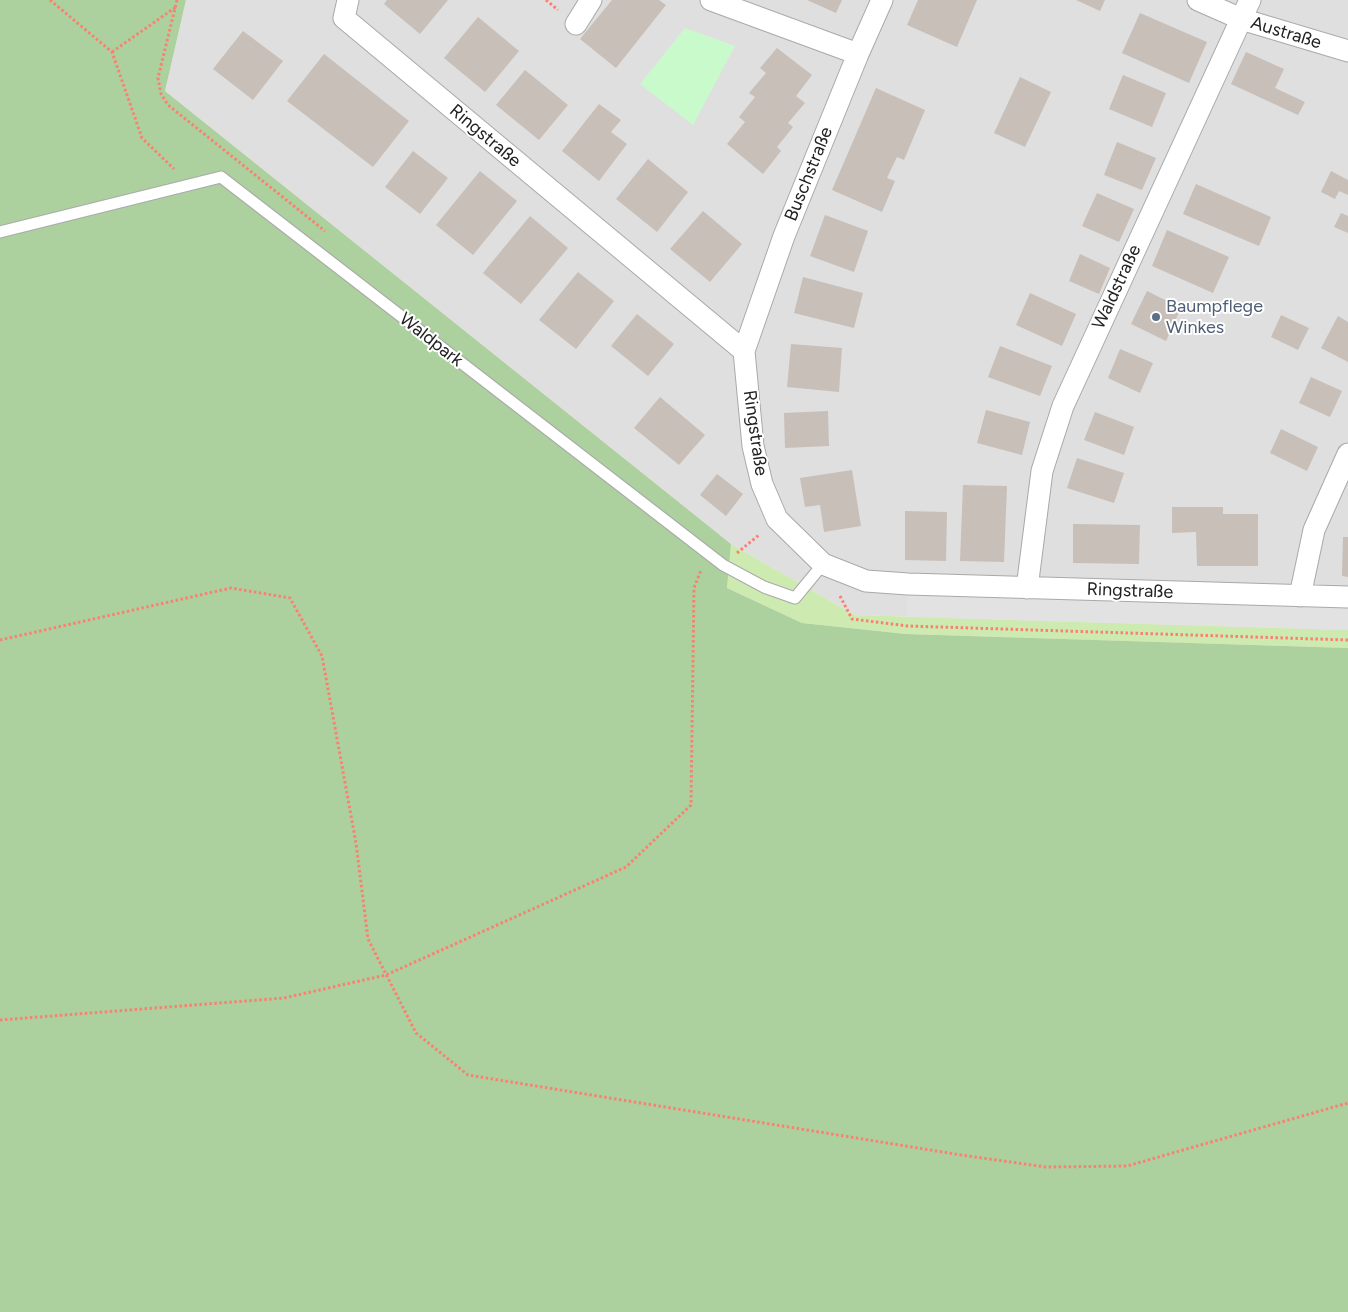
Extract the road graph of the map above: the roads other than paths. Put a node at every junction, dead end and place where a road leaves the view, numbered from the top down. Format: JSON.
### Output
{"nodes":[{"id":1,"x":348,"y":0,"type":"edge"},
{"id":2,"x":591,"y":0,"type":"edge"},
{"id":3,"x":711,"y":0,"type":"edge"},
{"id":4,"x":882,"y":0,"type":"edge"},
{"id":5,"x":1198,"y":0,"type":"edge"},
{"id":6,"x":1250,"y":0,"type":"edge"},
{"id":7,"x":1241,"y":20,"type":"junction"},
{"id":8,"x":576,"y":24,"type":"dead end"},
{"id":9,"x":1348,"y":51,"type":"edge"},
{"id":10,"x":858,"y":54,"type":"junction"},
{"id":11,"x":0,"y":232,"type":"edge"},
{"id":12,"x":744,"y":351,"type":"junction"},
{"id":13,"x":1348,"y":454,"type":"edge"},
{"id":14,"x":823,"y":564,"type":"junction"},
{"id":15,"x":1027,"y":588,"type":"junction"},
{"id":16,"x":1300,"y":596,"type":"junction"},
{"id":17,"x":1348,"y":597,"type":"edge"}],
"edges":[{"from":1,"to":12,"type":"street","name":"Ringstraße"},
{"from":2,"to":8,"type":"street"},
{"from":3,"to":10,"type":"street"},
{"from":4,"to":10,"type":"street","name":"Buschstraße"},
{"from":5,"to":7,"type":"street","name":"Austraße"},
{"from":6,"to":7,"type":"street","name":"Waldstraße"},
{"from":7,"to":9,"type":"street","name":"Austraße"},
{"from":7,"to":15,"type":"street","name":"Waldstraße"},
{"from":10,"to":12,"type":"street","name":"Buschstraße"},
{"from":11,"to":14,"type":"lane","name":"Waldpark"},
{"from":12,"to":14,"type":"street","name":"Ringstraße"},
{"from":13,"to":16,"type":"street"},
{"from":14,"to":15,"type":"street","name":"Ringstraße"},
{"from":15,"to":16,"type":"street","name":"Ringstraße"},
{"from":16,"to":17,"type":"street","name":"Ringstraße"}]}
